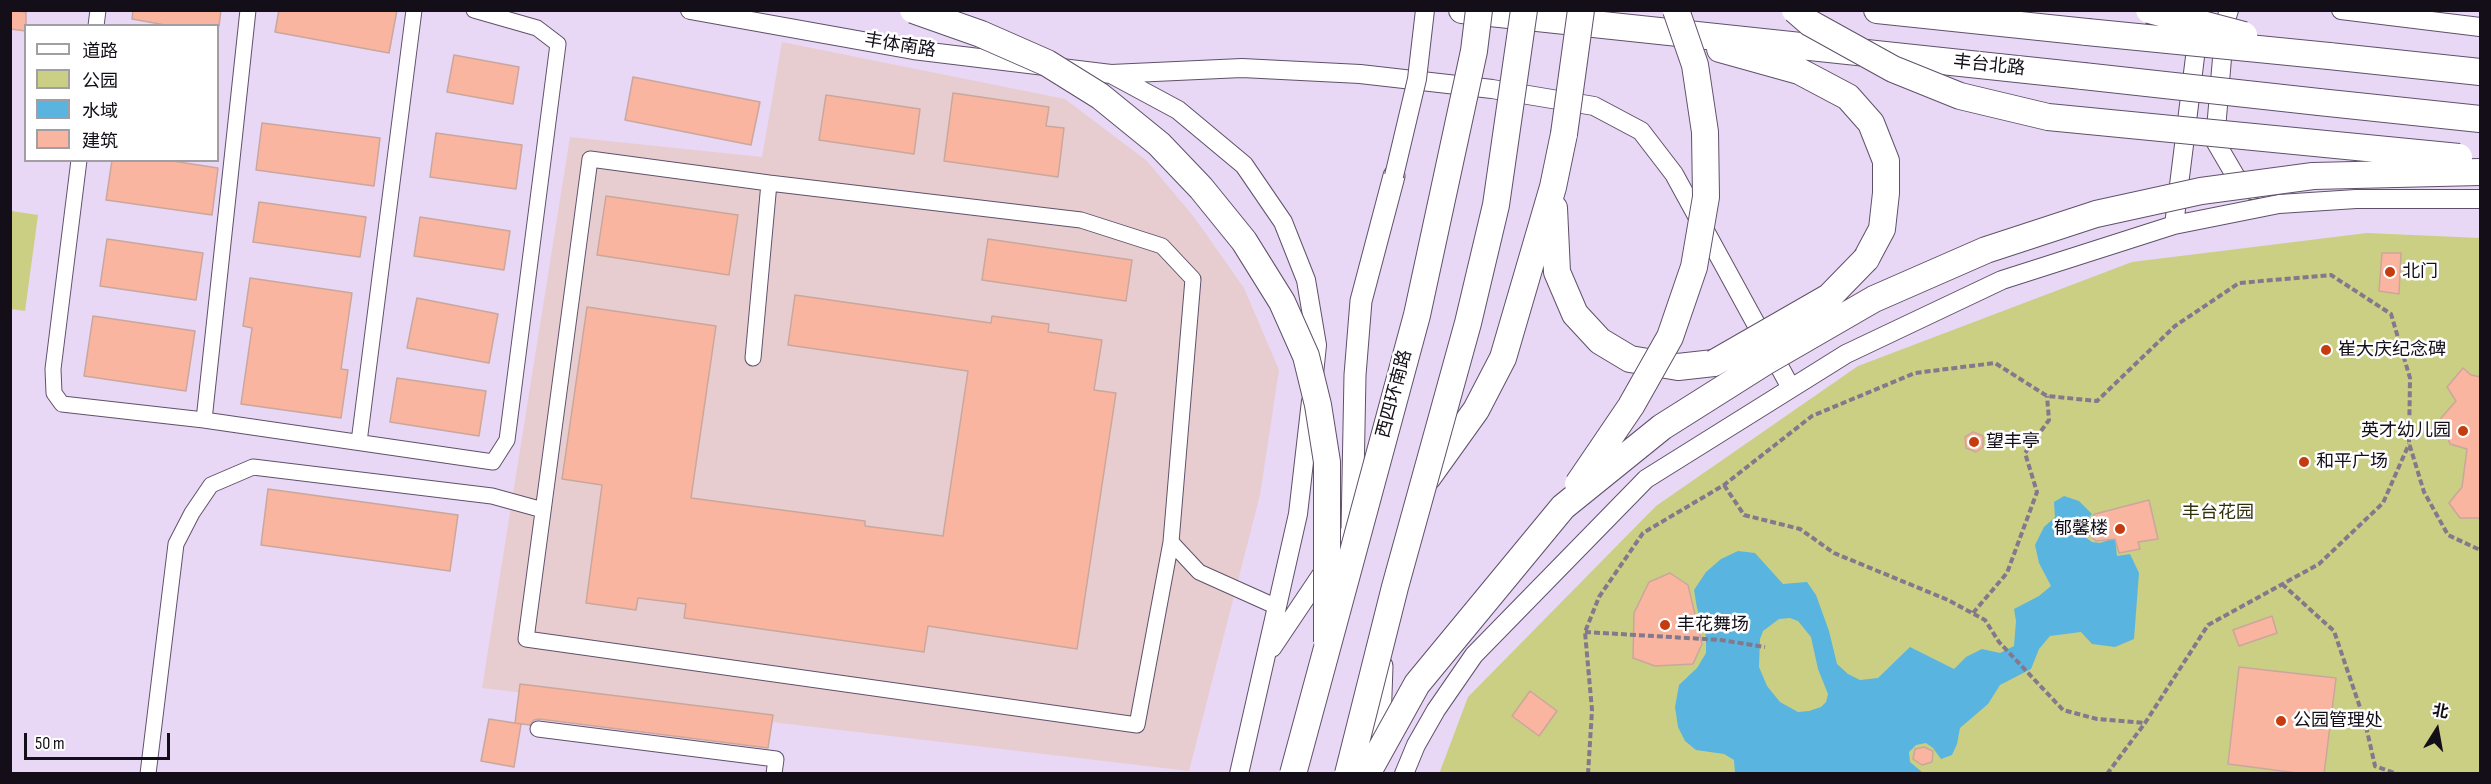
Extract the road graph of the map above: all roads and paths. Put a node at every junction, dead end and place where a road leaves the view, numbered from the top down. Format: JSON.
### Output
{"nodes":[{"id":1,"x":248,"y":10,"type":"edge"},
{"id":2,"x":414,"y":10,"type":"edge"},
{"id":3,"x":474,"y":10,"type":"edge"},
{"id":4,"x":690,"y":10,"type":"edge"},
{"id":5,"x":913,"y":10,"type":"edge"},
{"id":6,"x":1425,"y":10,"type":"edge"},
{"id":7,"x":1462,"y":10,"type":"edge"},
{"id":8,"x":1524,"y":10,"type":"edge"},
{"id":9,"x":1581,"y":10,"type":"edge"},
{"id":10,"x":1676,"y":10,"type":"edge"},
{"id":11,"x":1795,"y":10,"type":"edge"},
{"id":12,"x":1877,"y":10,"type":"edge"},
{"id":13,"x":2149,"y":10,"type":"edge"},
{"id":14,"x":2200,"y":10,"type":"edge"},
{"id":15,"x":2229,"y":10,"type":"edge"},
{"id":16,"x":2341,"y":10,"type":"edge"},
{"id":17,"x":1488,"y":12,"type":"edge"},
{"id":18,"x":760,"y":16,"type":"edge"},
{"id":19,"x":2474,"y":21,"type":"edge"},
{"id":20,"x":1648,"y":29,"type":"junction"},
{"id":21,"x":2329,"y":56,"type":"junction"},
{"id":22,"x":2481,"y":72,"type":"edge"},
{"id":23,"x":1111,"y":74,"type":"junction"},
{"id":24,"x":2481,"y":119,"type":"edge"},
{"id":25,"x":2481,"y":159,"type":"edge"},
{"id":26,"x":79,"y":162,"type":"edge"},
{"id":27,"x":2481,"y":172,"type":"edge"},
{"id":28,"x":1394,"y":176,"type":"joint"},
{"id":29,"x":769,"y":183,"type":"junction"},
{"id":30,"x":1553,"y":187,"type":"junction"},
{"id":31,"x":2481,"y":199,"type":"edge"},
{"id":32,"x":2279,"y":204,"type":"junction"},
{"id":33,"x":2174,"y":225,"type":"junction"},
{"id":34,"x":753,"y":358,"type":"dead end"},
{"id":35,"x":1791,"y":388,"type":"junction"},
{"id":36,"x":2047,"y":396,"type":"junction"},
{"id":37,"x":204,"y":420,"type":"junction"},
{"id":38,"x":359,"y":442,"type":"junction"},
{"id":39,"x":2409,"y":443,"type":"junction"},
{"id":40,"x":1428,"y":477,"type":"joint"},
{"id":41,"x":1724,"y":485,"type":"junction"},
{"id":42,"x":1563,"y":507,"type":"junction"},
{"id":43,"x":543,"y":510,"type":"junction"},
{"id":44,"x":1352,"y":529,"type":"junction"},
{"id":45,"x":1171,"y":542,"type":"junction"},
{"id":46,"x":2481,"y":550,"type":"edge"},
{"id":47,"x":2282,"y":584,"type":"junction"},
{"id":48,"x":1277,"y":607,"type":"junction"},
{"id":49,"x":1973,"y":613,"type":"junction"},
{"id":50,"x":1585,"y":633,"type":"junction"},
{"id":51,"x":1327,"y":642,"type":"junction"},
{"id":52,"x":1383,"y":642,"type":"junction"},
{"id":53,"x":1765,"y":647,"type":"dead end"},
{"id":54,"x":1266,"y":657,"type":"junction"},
{"id":55,"x":2145,"y":723,"type":"junction"},
{"id":56,"x":538,"y":729,"type":"dead end"},
{"id":57,"x":148,"y":774,"type":"edge"},
{"id":58,"x":774,"y":774,"type":"edge"},
{"id":59,"x":1239,"y":774,"type":"edge"},
{"id":60,"x":1291,"y":774,"type":"edge"},
{"id":61,"x":1348,"y":774,"type":"edge"},
{"id":62,"x":1367,"y":774,"type":"edge"},
{"id":63,"x":1378,"y":774,"type":"edge"},
{"id":64,"x":1404,"y":774,"type":"edge"},
{"id":65,"x":1588,"y":774,"type":"edge"},
{"id":66,"x":2107,"y":774,"type":"edge"},
{"id":67,"x":2397,"y":774,"type":"edge"}],
"edges":[{"from":1,"to":37,"type":"street"},
{"from":2,"to":38,"type":"street"},
{"from":3,"to":38,"type":"street"},
{"from":4,"to":18,"type":"street","name":"丰体南路"},
{"from":5,"to":51,"type":"highway","bridge":true},
{"from":6,"to":28,"type":"street","name":"西四环南路","bridge":true},
{"from":7,"to":17,"type":"highway"},
{"from":8,"to":61,"type":"highway","bridge":true},
{"from":9,"to":30,"type":"highway","bridge":true},
{"from":10,"to":42,"type":"highway","bridge":true},
{"from":11,"to":25,"type":"highway","bridge":true},
{"from":12,"to":21,"type":"highway","bridge":true},
{"from":13,"to":21,"type":"highway","bridge":true},
{"from":14,"to":33,"type":"street"},
{"from":15,"to":32,"type":"street"},
{"from":16,"to":19,"type":"street"},
{"from":17,"to":20,"type":"highway","name":"丰台北路"},
{"from":17,"to":51,"type":"highway","name":"西四环南路","bridge":true},
{"from":18,"to":23,"type":"street","name":"丰体南路"},
{"from":20,"to":24,"type":"highway","name":"丰台北路","bridge":true},
{"from":20,"to":30,"type":"highway","bridge":true},
{"from":21,"to":22,"type":"highway"},
{"from":23,"to":35,"type":"street"},
{"from":23,"to":48,"type":"street"},
{"from":26,"to":37,"type":"street"},
{"from":27,"to":42,"type":"highway","bridge":true},
{"from":28,"to":44,"type":"main road","name":"西四环南路"},
{"from":29,"to":34,"type":"street"},
{"from":29,"to":43,"type":"street"},
{"from":29,"to":45,"type":"street"},
{"from":30,"to":40,"type":"highway"},
{"from":31,"to":32,"type":"street"},
{"from":32,"to":33,"type":"street"},
{"from":33,"to":35,"type":"street"},
{"from":35,"to":64,"type":"street"},
{"from":36,"to":39,"type":"path"},
{"from":36,"to":41,"type":"path"},
{"from":36,"to":49,"type":"path"},
{"from":37,"to":38,"type":"street"},
{"from":39,"to":46,"type":"path"},
{"from":39,"to":47,"type":"path"},
{"from":40,"to":52,"type":"main road"},
{"from":41,"to":49,"type":"path"},
{"from":41,"to":50,"type":"path"},
{"from":42,"to":62,"type":"highway","bridge":true},
{"from":43,"to":45,"type":"street"},
{"from":43,"to":57,"type":"street"},
{"from":44,"to":54,"type":"street"},
{"from":44,"to":60,"type":"main road","name":"西四环南路"},
{"from":45,"to":48,"type":"street"},
{"from":47,"to":55,"type":"path"},
{"from":47,"to":67,"type":"path"},
{"from":48,"to":54,"type":"street"},
{"from":49,"to":55,"type":"path"},
{"from":50,"to":53,"type":"path"},
{"from":50,"to":65,"type":"path"},
{"from":51,"to":60,"type":"highway","name":"西四环南路","bridge":true},
{"from":52,"to":61,"type":"main road"},
{"from":52,"to":63,"type":"main road"},
{"from":54,"to":59,"type":"street"},
{"from":55,"to":66,"type":"path"},
{"from":56,"to":58,"type":"street"}]}
